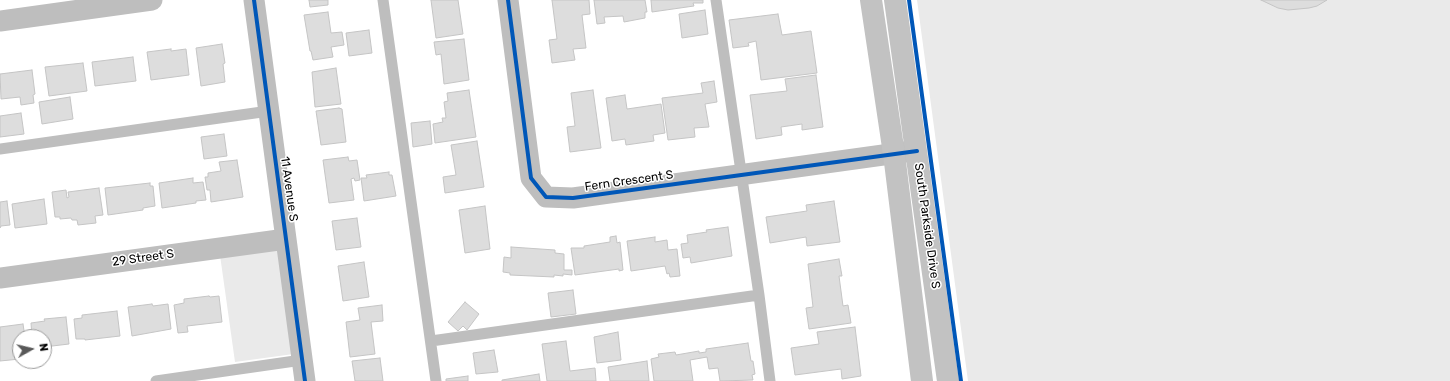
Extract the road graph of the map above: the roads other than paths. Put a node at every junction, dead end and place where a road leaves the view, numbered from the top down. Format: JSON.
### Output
{"nodes":[{"id":1,"x":152,"y":0,"type":"edge"},
{"id":2,"x":254,"y":0,"type":"edge"},
{"id":3,"x":383,"y":0,"type":"edge"},
{"id":4,"x":508,"y":0,"type":"edge"},
{"id":5,"x":716,"y":0,"type":"edge"},
{"id":6,"x":871,"y":0,"type":"edge"},
{"id":7,"x":896,"y":0,"type":"edge"},
{"id":8,"x":0,"y":21,"type":"edge"},
{"id":9,"x":269,"y":111,"type":"junction"},
{"id":10,"x":0,"y":150,"type":"edge"},
{"id":11,"x":917,"y":150,"type":"junction"},
{"id":12,"x":894,"y":154,"type":"junction"},
{"id":13,"x":742,"y":176,"type":"junction"},
{"id":14,"x":286,"y":239,"type":"junction"},
{"id":15,"x":0,"y":278,"type":"edge"},
{"id":16,"x":759,"y":295,"type":"junction"},
{"id":17,"x":431,"y":341,"type":"junction"},
{"id":18,"x":302,"y":360,"type":"junction"},
{"id":19,"x":156,"y":381,"type":"edge"},
{"id":20,"x":305,"y":381,"type":"edge"},
{"id":21,"x":436,"y":381,"type":"edge"},
{"id":22,"x":770,"y":381,"type":"edge"},
{"id":23,"x":922,"y":381,"type":"edge"},
{"id":24,"x":948,"y":381,"type":"edge"}],
"edges":[{"from":1,"to":8,"type":"street"},
{"from":2,"to":9,"type":"street","name":"11 Avenue S"},
{"from":3,"to":17,"type":"lane"},
{"from":4,"to":13,"type":"street","name":"Fern Crescent S"},
{"from":5,"to":13,"type":"lane"},
{"from":6,"to":12,"type":"main road","name":"South Parkside Drive S"},
{"from":7,"to":11,"type":"main road","name":"South Parkside Drive S"},
{"from":9,"to":10,"type":"lane"},
{"from":9,"to":14,"type":"street","name":"11 Avenue S"},
{"from":11,"to":12,"type":"street","name":"Fern Crescent S"},
{"from":11,"to":24,"type":"main road","name":"South Parkside Drive S"},
{"from":12,"to":13,"type":"street","name":"Fern Crescent S"},
{"from":12,"to":23,"type":"main road","name":"South Parkside Drive S"},
{"from":13,"to":16,"type":"lane"},
{"from":14,"to":15,"type":"street","name":"29 Street S"},
{"from":14,"to":18,"type":"street","name":"11 Avenue S"},
{"from":16,"to":17,"type":"lane"},
{"from":16,"to":22,"type":"lane"},
{"from":17,"to":21,"type":"lane"},
{"from":18,"to":19,"type":"lane"},
{"from":18,"to":20,"type":"street","name":"11 Avenue S"}]}
